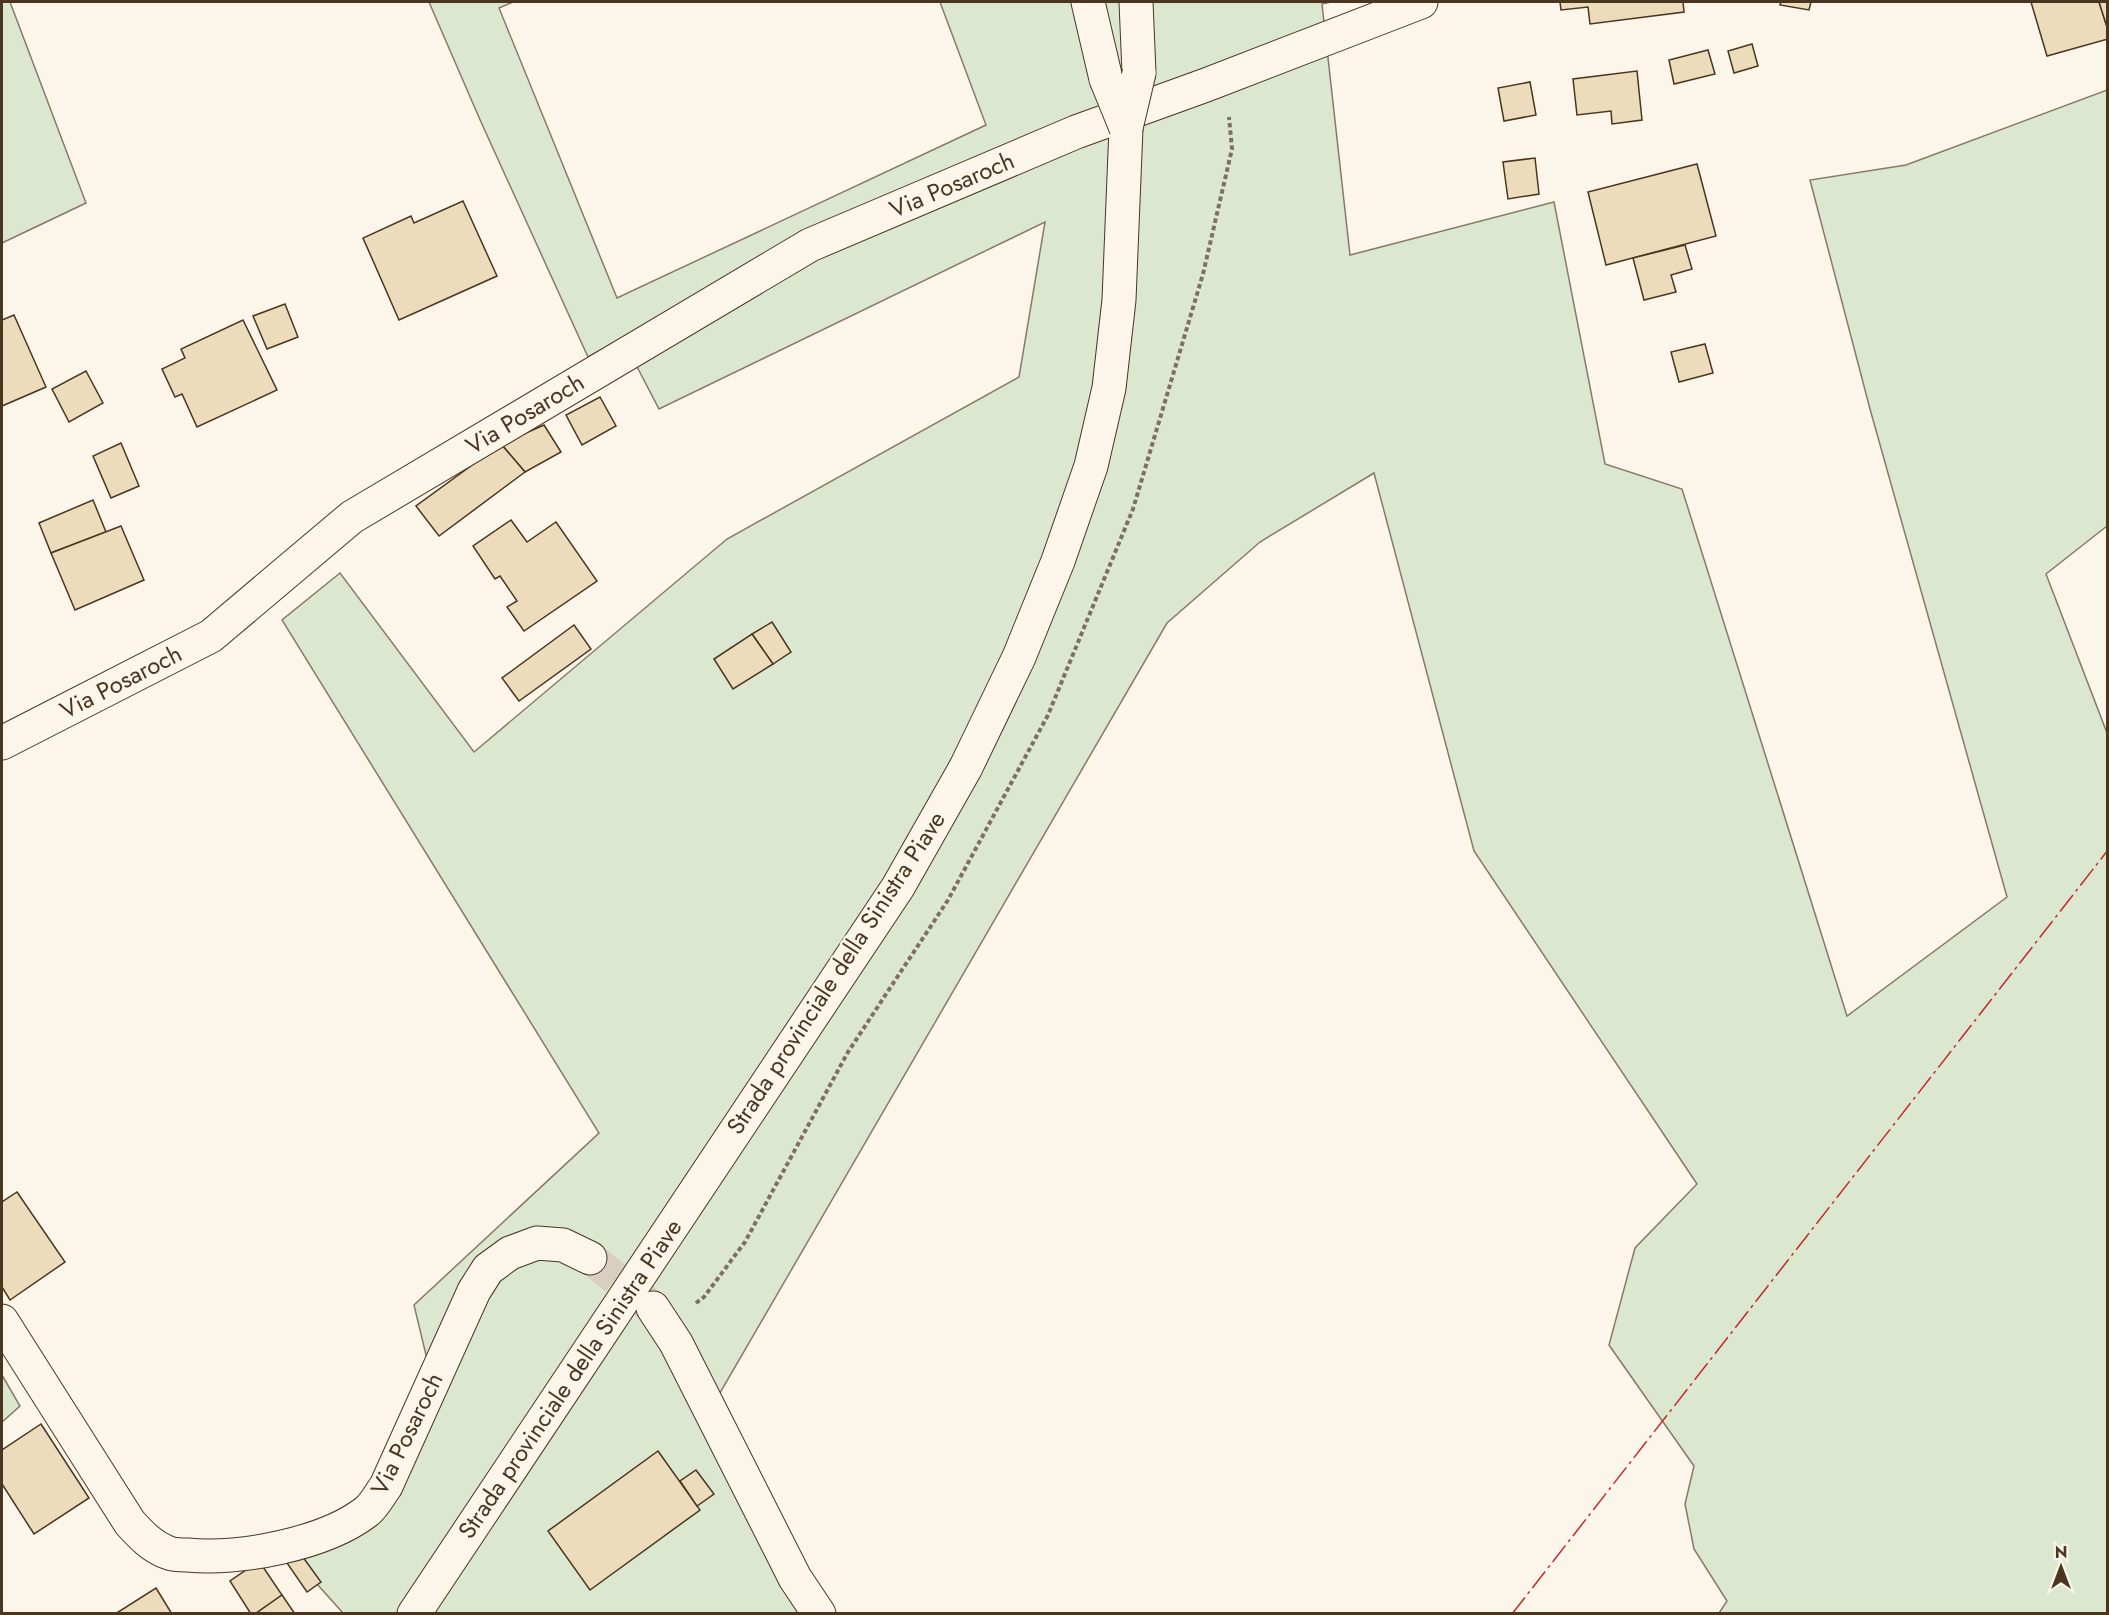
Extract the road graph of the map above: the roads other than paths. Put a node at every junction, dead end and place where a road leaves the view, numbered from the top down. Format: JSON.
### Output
{"nodes":[{"id":1,"x":1088,"y":2,"type":"edge"},
{"id":2,"x":1136,"y":2,"type":"edge"},
{"id":3,"x":1421,"y":2,"type":"edge"},
{"id":4,"x":1125,"y":140,"type":"junction"},
{"id":5,"x":2,"y":743,"type":"edge"},
{"id":6,"x":590,"y":1258,"type":"tunnel mouth"},
{"id":7,"x":653,"y":1308,"type":"tunnel mouth"},
{"id":8,"x":2,"y":1321,"type":"edge"},
{"id":9,"x":414,"y":1614,"type":"edge"},
{"id":10,"x":819,"y":1614,"type":"edge"}],
"edges":[{"from":1,"to":4,"type":"main road","bridge":true},
{"from":2,"to":4,"type":"main road","bridge":true},
{"from":3,"to":5,"type":"main road","name":"Via Posaroch"},
{"from":4,"to":9,"type":"main road","name":"Strada provinciale della Sinistra Piave"},
{"from":6,"to":8,"type":"main road","name":"Via Posaroch"},
{"from":7,"to":10,"type":"main road"}]}
